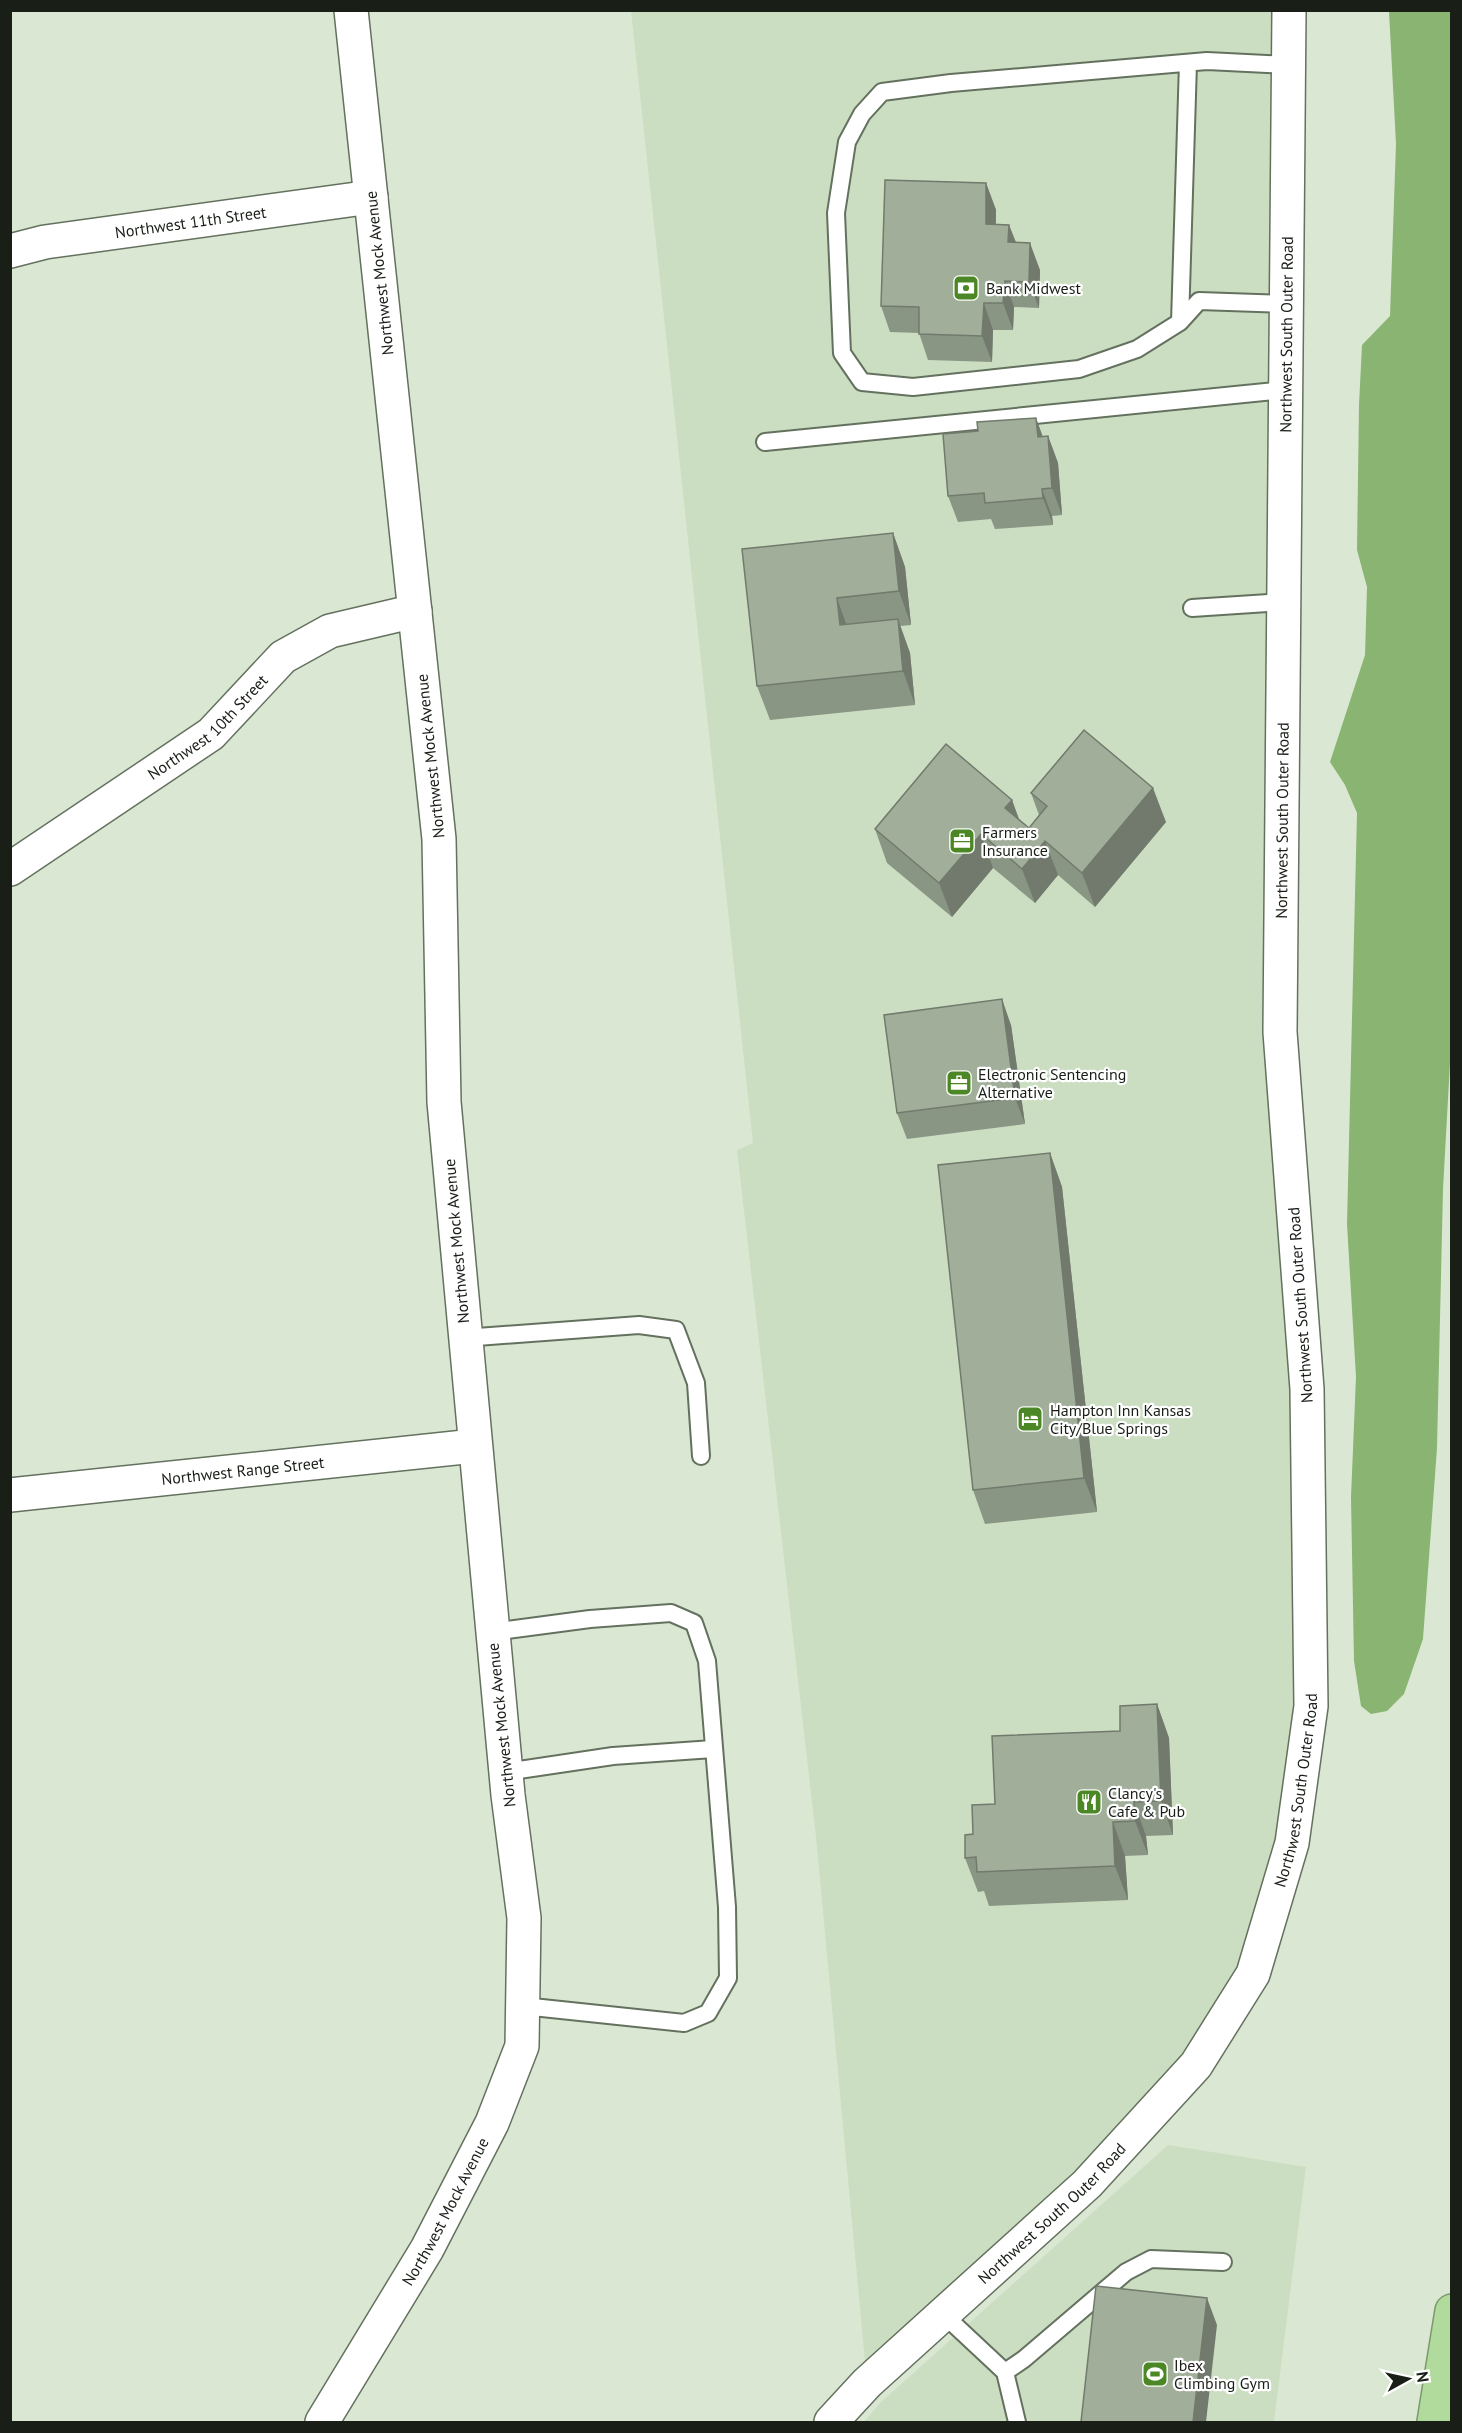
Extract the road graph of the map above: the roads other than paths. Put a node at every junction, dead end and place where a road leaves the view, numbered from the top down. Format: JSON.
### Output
{"nodes":[{"id":1,"x":351,"y":10,"type":"edge"},
{"id":2,"x":1289,"y":10,"type":"edge"},
{"id":3,"x":1188,"y":63,"type":"junction"},
{"id":4,"x":1289,"y":65,"type":"junction"},
{"id":5,"x":371,"y":197,"type":"junction"},
{"id":6,"x":10,"y":251,"type":"edge"},
{"id":7,"x":1286,"y":304,"type":"junction"},
{"id":8,"x":1180,"y":322,"type":"junction"},
{"id":9,"x":1285,"y":390,"type":"junction"},
{"id":10,"x":765,"y":442,"type":"dead end"},
{"id":11,"x":1283,"y":602,"type":"junction"},
{"id":12,"x":1192,"y":608,"type":"dead end"},
{"id":13,"x":415,"y":611,"type":"junction"},
{"id":14,"x":10,"y":869,"type":"edge"},
{"id":15,"x":464,"y":1338,"type":"junction"},
{"id":16,"x":474,"y":1446,"type":"junction"},
{"id":17,"x":701,"y":1456,"type":"dead end"},
{"id":18,"x":10,"y":1495,"type":"edge"},
{"id":19,"x":492,"y":1632,"type":"junction"},
{"id":20,"x":713,"y":1749,"type":"junction"},
{"id":21,"x":506,"y":1772,"type":"junction"},
{"id":22,"x":523,"y":2006,"type":"junction"},
{"id":23,"x":1223,"y":2262,"type":"dead end"},
{"id":24,"x":1452,"y":2311,"type":"edge"},
{"id":25,"x":944,"y":2314,"type":"junction"},
{"id":26,"x":1005,"y":2372,"type":"junction"},
{"id":27,"x":322,"y":2422,"type":"edge"},
{"id":28,"x":831,"y":2422,"type":"edge"},
{"id":29,"x":1017,"y":2422,"type":"edge"},
{"id":30,"x":1434,"y":2422,"type":"edge"}],
"edges":[{"from":1,"to":5,"type":"street","name":"Northwest Mock Avenue"},
{"from":2,"to":4,"type":"street","name":"Northwest South Outer Road"},
{"from":3,"to":4,"type":"lane"},
{"from":3,"to":8,"type":"lane"},
{"from":3,"to":8,"type":"lane"},
{"from":4,"to":7,"type":"street","name":"Northwest South Outer Road"},
{"from":5,"to":6,"type":"street","name":"Northwest 11th Street"},
{"from":5,"to":13,"type":"street","name":"Northwest Mock Avenue"},
{"from":7,"to":8,"type":"lane"},
{"from":7,"to":9,"type":"street","name":"Northwest South Outer Road"},
{"from":9,"to":10,"type":"lane"},
{"from":9,"to":11,"type":"street","name":"Northwest South Outer Road"},
{"from":11,"to":12,"type":"lane"},
{"from":11,"to":25,"type":"street","name":"Northwest South Outer Road"},
{"from":13,"to":14,"type":"street","name":"Northwest 10th Street"},
{"from":13,"to":15,"type":"street","name":"Northwest Mock Avenue"},
{"from":15,"to":16,"type":"street","name":"Northwest Mock Avenue"},
{"from":15,"to":17,"type":"lane"},
{"from":16,"to":18,"type":"street","name":"Northwest Range Street"},
{"from":16,"to":19,"type":"street","name":"Northwest Mock Avenue"},
{"from":19,"to":20,"type":"lane"},
{"from":19,"to":21,"type":"street","name":"Northwest Mock Avenue"},
{"from":20,"to":21,"type":"lane"},
{"from":20,"to":22,"type":"lane"},
{"from":21,"to":22,"type":"street","name":"Northwest Mock Avenue"},
{"from":22,"to":27,"type":"street","name":"Northwest Mock Avenue"},
{"from":23,"to":26,"type":"lane"},
{"from":24,"to":30,"type":"highway"},
{"from":25,"to":26,"type":"lane"},
{"from":25,"to":28,"type":"street","name":"Northwest South Outer Road"},
{"from":26,"to":29,"type":"lane"}]}
